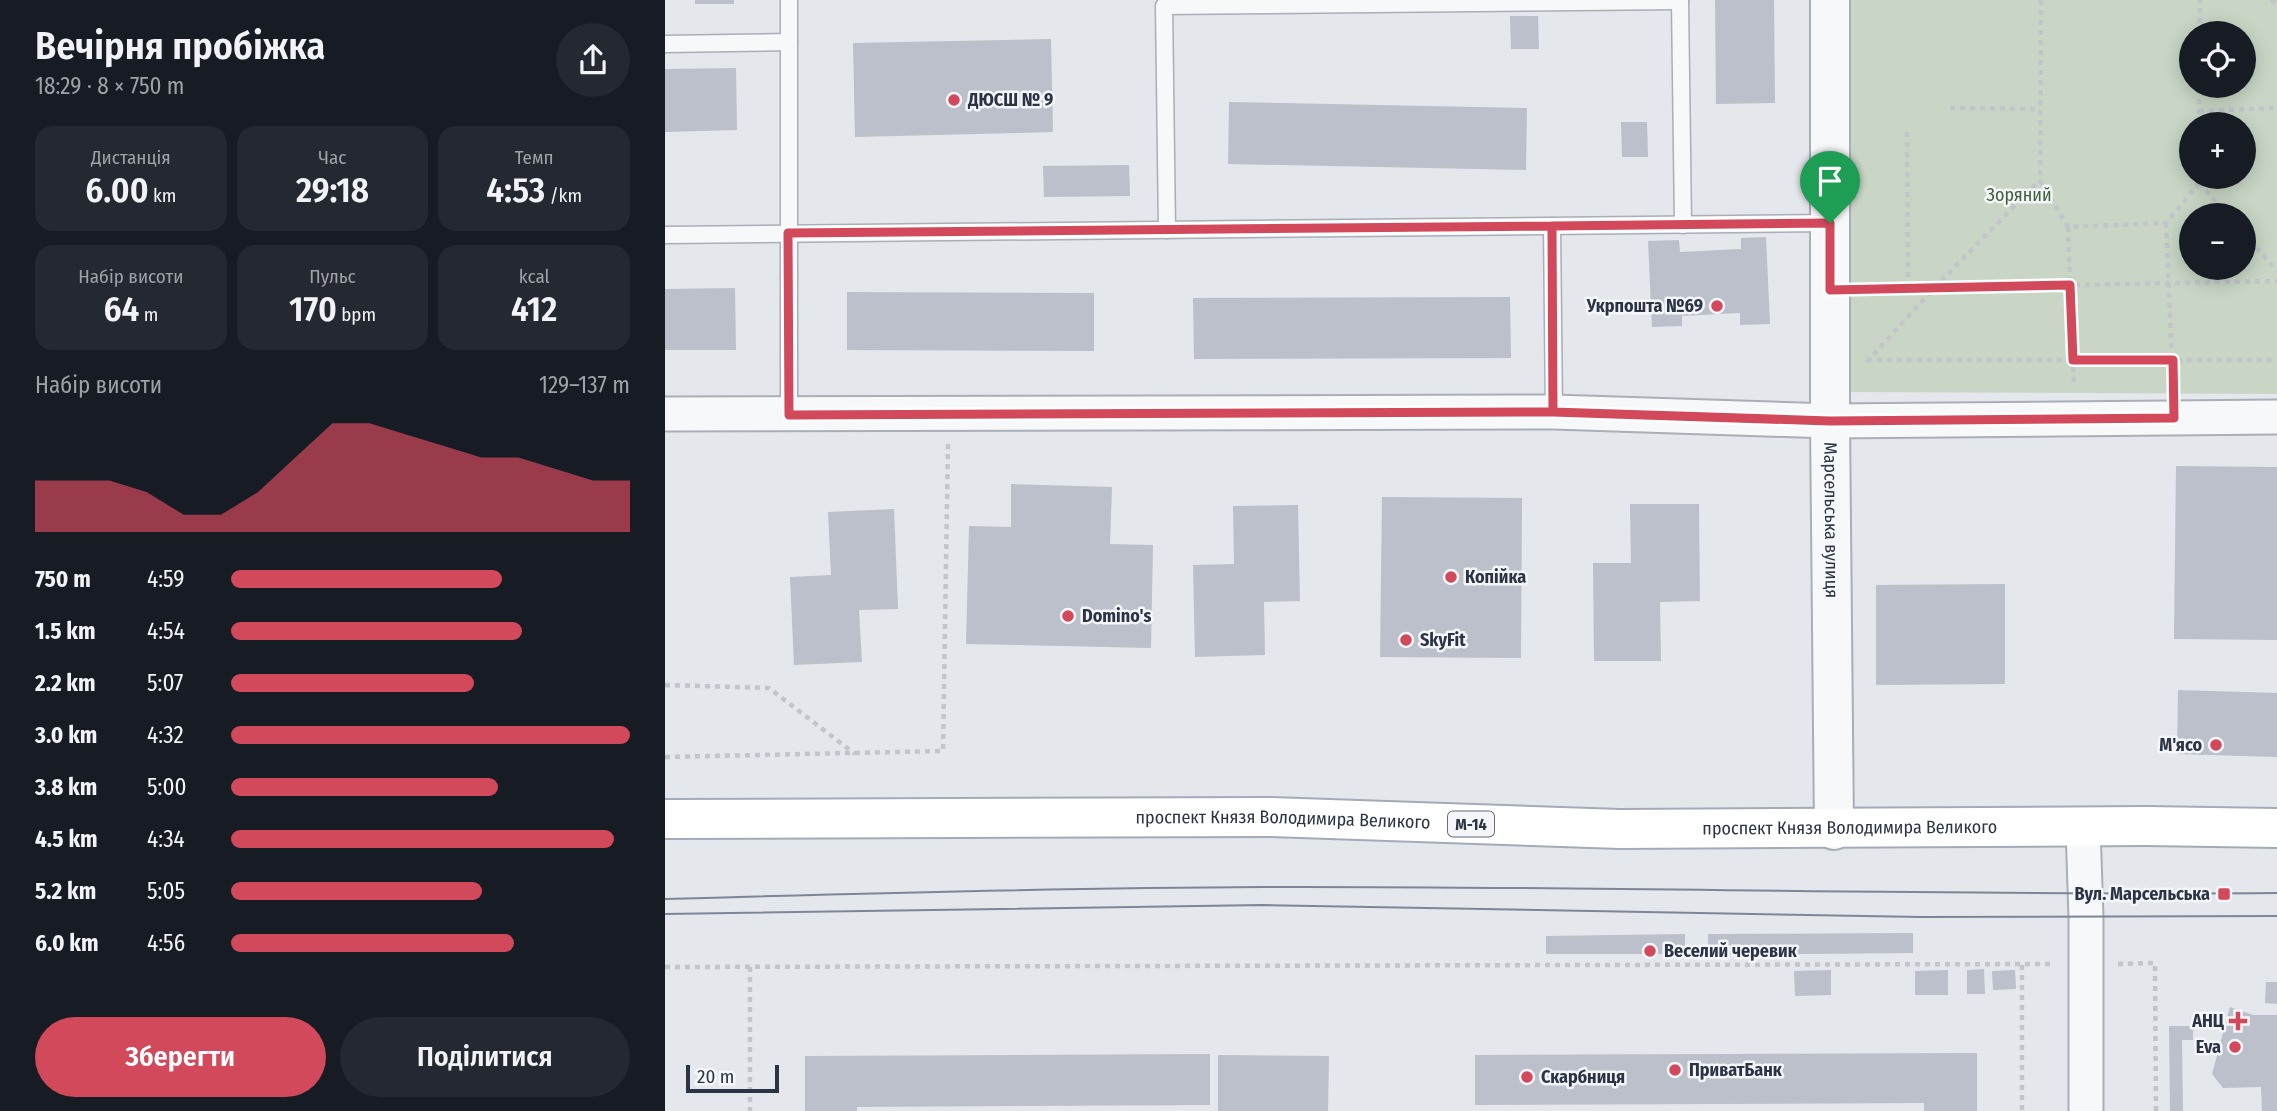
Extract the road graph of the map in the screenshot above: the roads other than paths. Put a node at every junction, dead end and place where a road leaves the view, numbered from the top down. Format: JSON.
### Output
{"nodes":[{"id":1,"x":789,"y":0,"type":"edge"},
{"id":2,"x":1680,"y":0,"type":"edge"},
{"id":3,"x":1830,"y":0,"type":"edge"},
{"id":4,"x":789,"y":42,"type":"junction"},
{"id":5,"x":665,"y":44,"type":"edge"},
{"id":6,"x":1830,"y":223,"type":"junction"},
{"id":7,"x":1683,"y":225,"type":"junction"},
{"id":8,"x":1552,"y":226,"type":"junction"},
{"id":9,"x":1167,"y":230,"type":"junction"},
{"id":10,"x":788,"y":233,"type":"junction"},
{"id":11,"x":665,"y":235,"type":"edge"},
{"id":12,"x":1553,"y":412,"type":"junction"},
{"id":13,"x":665,"y":414,"type":"edge"},
{"id":14,"x":789,"y":415,"type":"junction"},
{"id":15,"x":2277,"y":417,"type":"edge"},
{"id":16,"x":1830,"y":421,"type":"junction"},
{"id":17,"x":665,"y":819,"type":"edge"},
{"id":18,"x":2083,"y":827,"type":"junction"},
{"id":19,"x":2277,"y":828,"type":"edge"},
{"id":20,"x":1834,"y":830,"type":"junction"},
{"id":21,"x":2086,"y":1111,"type":"edge"}],
"edges":[{"from":1,"to":4,"type":"lane"},
{"from":2,"to":7,"type":"lane"},
{"from":2,"to":9,"type":"lane"},
{"from":3,"to":6,"type":"street","name":"Марсельська вулиця"},
{"from":4,"to":5,"type":"lane"},
{"from":4,"to":10,"type":"lane"},
{"from":6,"to":7,"type":"lane"},
{"from":6,"to":16,"type":"street","name":"Марсельська вулиця"},
{"from":7,"to":8,"type":"lane"},
{"from":8,"to":9,"type":"lane"},
{"from":8,"to":12,"type":"lane"},
{"from":9,"to":10,"type":"lane"},
{"from":10,"to":11,"type":"lane"},
{"from":10,"to":14,"type":"lane"},
{"from":12,"to":14,"type":"street"},
{"from":12,"to":16,"type":"street"},
{"from":13,"to":14,"type":"street"},
{"from":15,"to":16,"type":"street"},
{"from":16,"to":20,"type":"street","name":"Марсельська вулиця"},
{"from":17,"to":20,"type":"main road","name":"проспект Князя Володимира Великого","number":"М-14"},
{"from":18,"to":19,"type":"main road","name":"проспект Князя Володимира Великого","number":"М-14"},
{"from":18,"to":20,"type":"main road","name":"проспект Князя Володимира Великого","number":"М-14"},
{"from":18,"to":21,"type":"street"}]}
